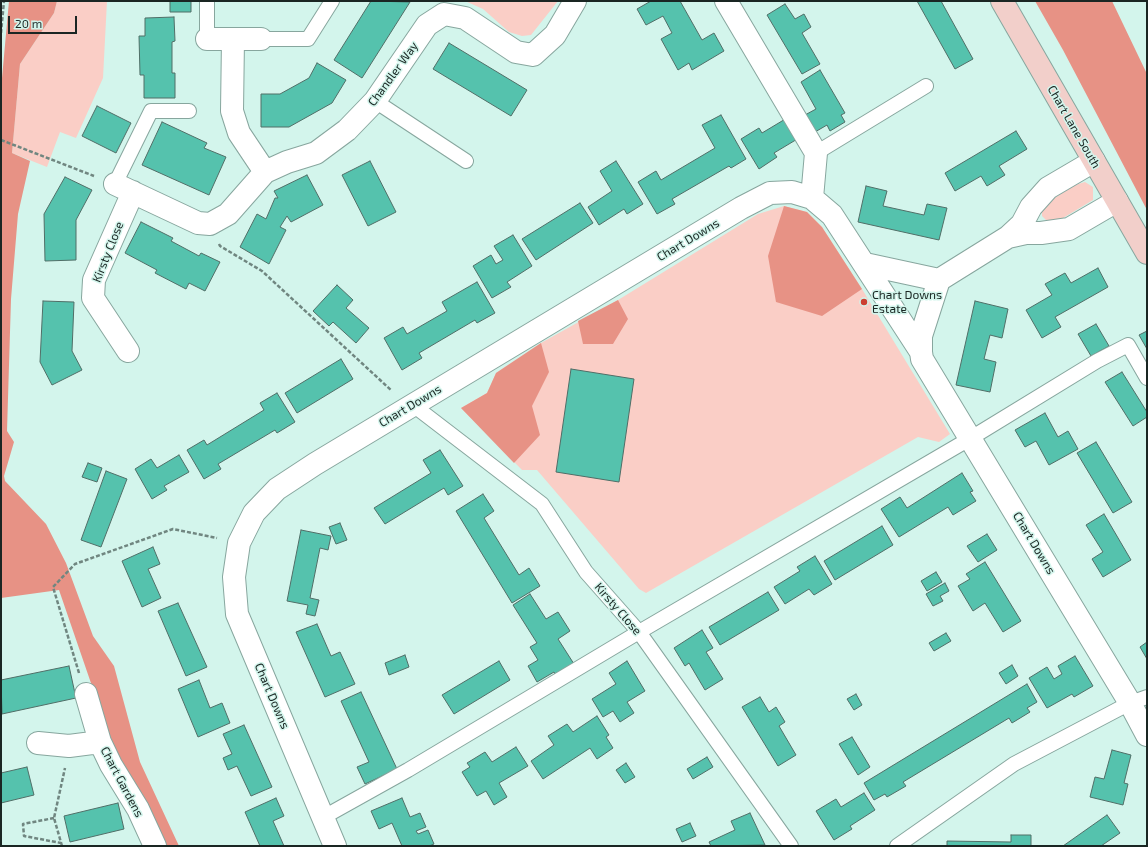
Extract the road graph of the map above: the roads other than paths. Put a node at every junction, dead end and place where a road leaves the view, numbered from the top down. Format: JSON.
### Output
{"nodes":[{"id":1,"x":206,"y":1,"type":"edge"},
{"id":2,"x":332,"y":1,"type":"edge"},
{"id":3,"x":575,"y":1,"type":"edge"},
{"id":4,"x":726,"y":1,"type":"edge"},
{"id":5,"x":1002,"y":1,"type":"edge"},
{"id":6,"x":207,"y":39,"type":"joint"},
{"id":7,"x":233,"y":39,"type":"junction"},
{"id":8,"x":261,"y":39,"type":"joint"},
{"id":9,"x":926,"y":86,"type":"dead end"},
{"id":10,"x":376,"y":101,"type":"junction"},
{"id":11,"x":189,"y":111,"type":"dead end"},
{"id":12,"x":816,"y":153,"type":"junction"},
{"id":13,"x":466,"y":161,"type":"dead end"},
{"id":14,"x":1094,"y":161,"type":"junction"},
{"id":15,"x":265,"y":172,"type":"junction"},
{"id":16,"x":124,"y":188,"type":"junction"},
{"id":17,"x":812,"y":198,"type":"junction"},
{"id":18,"x":1117,"y":201,"type":"junction"},
{"id":19,"x":1008,"y":237,"type":"junction"},
{"id":20,"x":1147,"y":253,"type":"edge"},
{"id":21,"x":865,"y":264,"type":"junction"},
{"id":22,"x":939,"y":280,"type":"junction"},
{"id":23,"x":128,"y":352,"type":"dead end"},
{"id":24,"x":921,"y":352,"type":"junction"},
{"id":25,"x":1147,"y":378,"type":"edge"},
{"id":26,"x":413,"y":404,"type":"junction"},
{"id":27,"x":971,"y":438,"type":"junction"},
{"id":28,"x":638,"y":632,"type":"junction"},
{"id":29,"x":86,"y":694,"type":"road end"},
{"id":30,"x":1138,"y":700,"type":"edge"},
{"id":31,"x":1147,"y":735,"type":"edge"},
{"id":32,"x":100,"y":742,"type":"junction"},
{"id":33,"x":38,"y":743,"type":"dead end"},
{"id":34,"x":322,"y":818,"type":"junction"},
{"id":35,"x":155,"y":846,"type":"edge"},
{"id":36,"x":335,"y":846,"type":"edge"},
{"id":37,"x":791,"y":846,"type":"edge"},
{"id":38,"x":897,"y":846,"type":"edge"}],
"edges":[{"from":1,"to":6,"type":"lane"},
{"from":2,"to":8,"type":"lane"},
{"from":3,"to":10,"type":"street","name":"Chandler Way"},
{"from":4,"to":12,"type":"street"},
{"from":5,"to":14,"type":"street","name":"Chart Lane South"},
{"from":6,"to":7,"type":"street"},
{"from":7,"to":8,"type":"street"},
{"from":7,"to":15,"type":"street"},
{"from":9,"to":12,"type":"lane"},
{"from":10,"to":13,"type":"lane"},
{"from":10,"to":15,"type":"street","name":"Chandler Way"},
{"from":11,"to":16,"type":"lane"},
{"from":12,"to":17,"type":"street"},
{"from":14,"to":18,"type":"street","name":"Chart Lane South"},
{"from":14,"to":19,"type":"street"},
{"from":15,"to":16,"type":"street","name":"Chandler Way"},
{"from":16,"to":23,"type":"street","name":"Kirsty Close"},
{"from":17,"to":21,"type":"street","name":"Chart Downs"},
{"from":17,"to":26,"type":"street","name":"Chart Downs"},
{"from":18,"to":19,"type":"street"},
{"from":18,"to":20,"type":"street","name":"Chart Lane South"},
{"from":19,"to":22,"type":"street"},
{"from":21,"to":22,"type":"street"},
{"from":21,"to":24,"type":"street","name":"Chart Downs"},
{"from":22,"to":24,"type":"street","name":"Chart Downs"},
{"from":24,"to":27,"type":"street","name":"Chart Downs"},
{"from":25,"to":27,"type":"lane"},
{"from":26,"to":28,"type":"lane","name":"Kirsty Close"},
{"from":26,"to":34,"type":"street","name":"Chart Downs"},
{"from":27,"to":28,"type":"lane"},
{"from":27,"to":30,"type":"street","name":"Chart Downs"},
{"from":28,"to":34,"type":"lane"},
{"from":28,"to":37,"type":"lane","name":"Kirsty Close"},
{"from":29,"to":32,"type":"street","name":"Chart Gardens"},
{"from":30,"to":31,"type":"street","name":"Chart Downs"},
{"from":30,"to":38,"type":"lane"},
{"from":32,"to":33,"type":"street"},
{"from":32,"to":35,"type":"street","name":"Chart Gardens"},
{"from":34,"to":36,"type":"street","name":"Chart Downs"}]}
